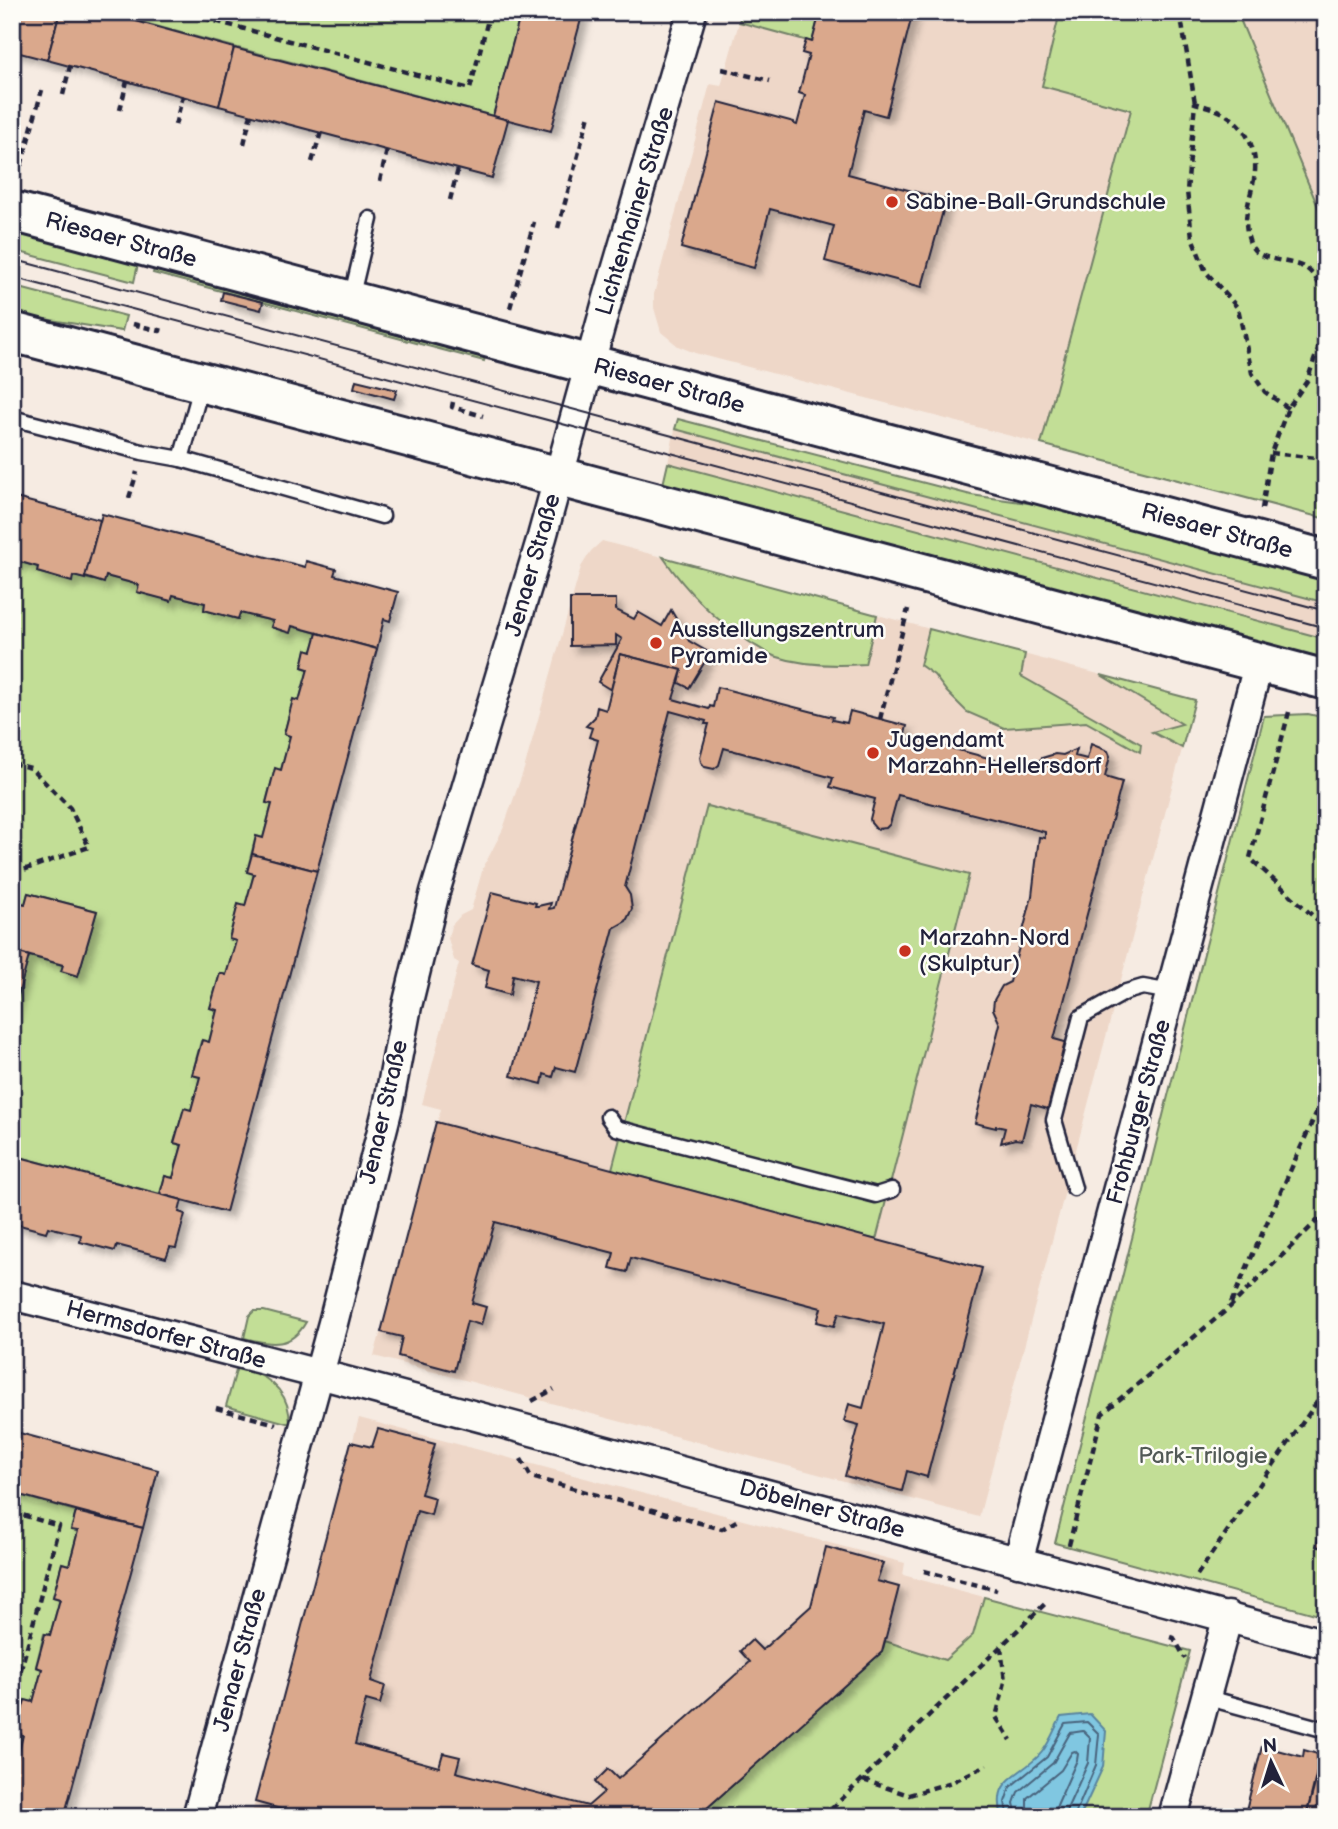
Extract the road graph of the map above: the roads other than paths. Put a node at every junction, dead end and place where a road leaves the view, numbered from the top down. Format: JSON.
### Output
{"nodes":[{"id":1,"x":692,"y":12,"type":"edge"},
{"id":2,"x":14,"y":199,"type":"edge"},
{"id":3,"x":370,"y":219,"type":"dead end"},
{"id":4,"x":350,"y":301,"type":"junction"},
{"id":5,"x":12,"y":331,"type":"edge"},
{"id":6,"x":590,"y":364,"type":"junction"},
{"id":7,"x":202,"y":382,"type":"junction"},
{"id":8,"x":578,"y":409,"type":"joint"},
{"id":9,"x":12,"y":418,"type":"edge"},
{"id":10,"x":181,"y":459,"type":"junction"},
{"id":11,"x":559,"y":477,"type":"junction"},
{"id":12,"x":382,"y":516,"type":"dead end"},
{"id":13,"x":1326,"y":560,"type":"edge"},
{"id":14,"x":1259,"y":662,"type":"junction"},
{"id":15,"x":1326,"y":680,"type":"edge"},
{"id":16,"x":1171,"y":992,"type":"junction"},
{"id":17,"x":608,"y":1117,"type":"dead end"},
{"id":18,"x":1074,"y":1188,"type":"dead end"},
{"id":19,"x":892,"y":1190,"type":"dead end"},
{"id":20,"x":12,"y":1295,"type":"edge"},
{"id":21,"x":319,"y":1374,"type":"junction"},
{"id":22,"x":1018,"y":1562,"type":"junction"},
{"id":23,"x":1228,"y":1616,"type":"junction"},
{"id":24,"x":1326,"y":1644,"type":"edge"},
{"id":25,"x":1205,"y":1697,"type":"junction"},
{"id":26,"x":1326,"y":1730,"type":"edge"},
{"id":27,"x":197,"y":1817,"type":"edge"},
{"id":28,"x":1173,"y":1817,"type":"edge"}],
"edges":[{"from":1,"to":6,"type":"street","name":"Lichtenhainer Straße"},
{"from":2,"to":4,"type":"main road","name":"Riesaer Straße"},
{"from":3,"to":4,"type":"lane"},
{"from":4,"to":6,"type":"main road","name":"Riesaer Straße"},
{"from":5,"to":7,"type":"main road"},
{"from":6,"to":8,"type":"street","name":"Lichtenhainer Straße"},
{"from":6,"to":13,"type":"main road","name":"Riesaer Straße"},
{"from":7,"to":10,"type":"lane"},
{"from":7,"to":11,"type":"main road"},
{"from":8,"to":11,"type":"street","name":"Jenaer Straße"},
{"from":9,"to":10,"type":"lane"},
{"from":10,"to":12,"type":"lane"},
{"from":11,"to":14,"type":"main road"},
{"from":11,"to":21,"type":"street","name":"Jenaer Straße"},
{"from":14,"to":15,"type":"main road"},
{"from":14,"to":16,"type":"street","name":"Frohburger Straße"},
{"from":16,"to":18,"type":"lane"},
{"from":16,"to":22,"type":"street","name":"Frohburger Straße"},
{"from":17,"to":19,"type":"lane"},
{"from":20,"to":21,"type":"street","name":"Hermsdorfer Straße"},
{"from":21,"to":22,"type":"street","name":"Döbelner Straße"},
{"from":21,"to":27,"type":"street","name":"Jenaer Straße"},
{"from":22,"to":23,"type":"street","name":"Döbelner Straße"},
{"from":23,"to":24,"type":"street","name":"Döbelner Straße"},
{"from":23,"to":25,"type":"street"},
{"from":25,"to":26,"type":"lane"},
{"from":25,"to":28,"type":"street"}]}
